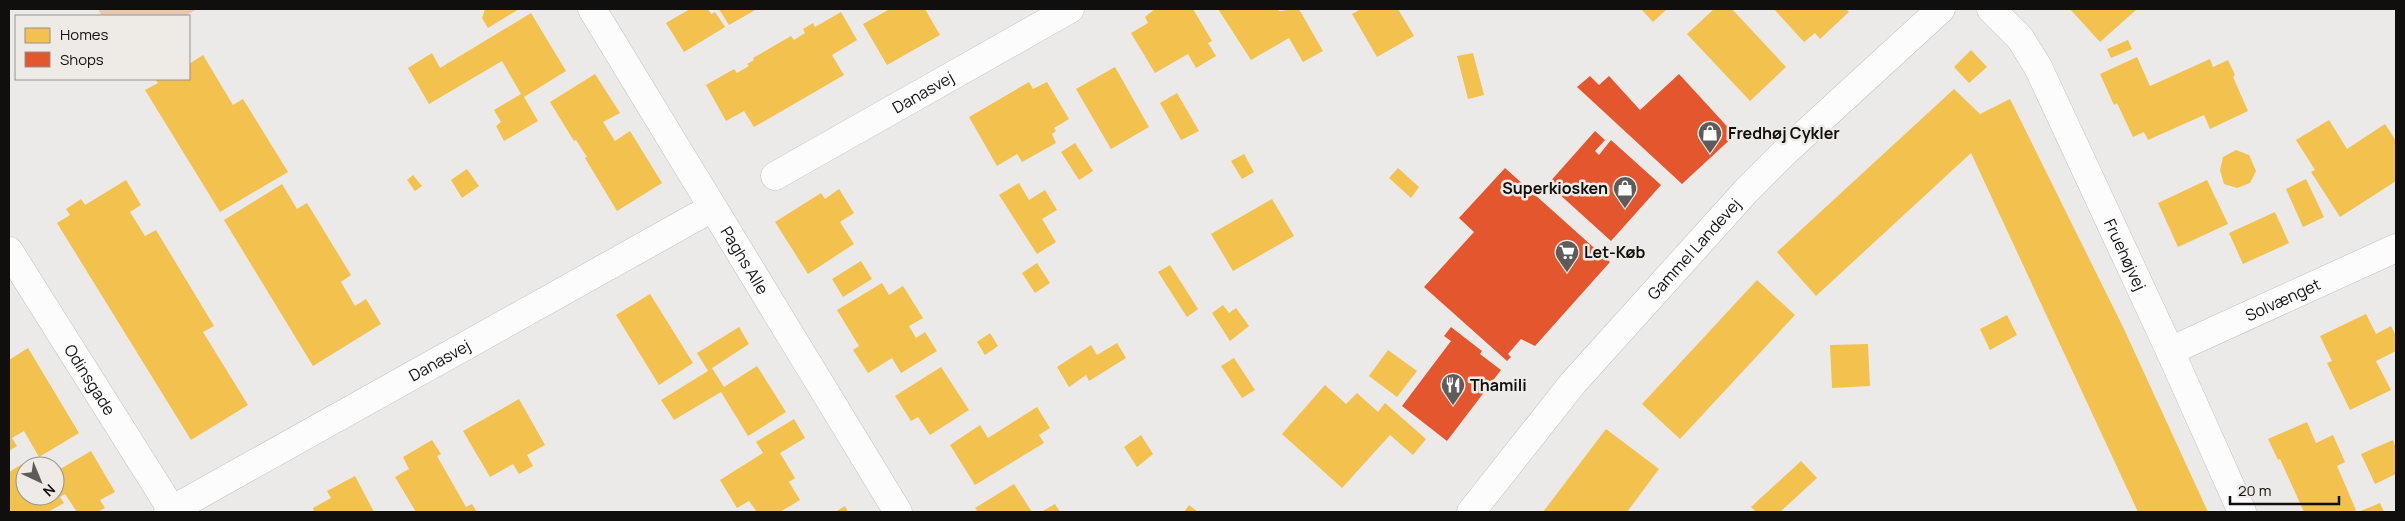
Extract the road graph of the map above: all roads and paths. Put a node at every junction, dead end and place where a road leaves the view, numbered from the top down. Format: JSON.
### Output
{"nodes":[{"id":1,"x":592,"y":9,"type":"edge"},
{"id":2,"x":1070,"y":9,"type":"edge"},
{"id":3,"x":1940,"y":9,"type":"edge"},
{"id":4,"x":1991,"y":9,"type":"edge"},
{"id":5,"x":776,"y":176,"type":"dead end"},
{"id":6,"x":712,"y":208,"type":"junction"},
{"id":7,"x":2396,"y":248,"type":"edge"},
{"id":8,"x":9,"y":251,"type":"edge"},
{"id":9,"x":2170,"y":351,"type":"junction"},
{"id":10,"x":170,"y":511,"type":"edge"},
{"id":11,"x":898,"y":512,"type":"edge"},
{"id":12,"x":1471,"y":512,"type":"edge"},
{"id":13,"x":2242,"y":512,"type":"edge"}],
"edges":[{"from":1,"to":6,"type":"street","name":"Paghs Alle"},
{"from":2,"to":5,"type":"street","name":"Danasvej"},
{"from":3,"to":12,"type":"street","name":"Gammel Landevej"},
{"from":4,"to":9,"type":"street","name":"Fruehøjvej"},
{"from":6,"to":10,"type":"street","name":"Danasvej"},
{"from":6,"to":11,"type":"street","name":"Paghs Alle"},
{"from":7,"to":9,"type":"street","name":"Solvænget"},
{"from":8,"to":10,"type":"street","name":"Odinsgade"},
{"from":9,"to":13,"type":"street","name":"Fruehøjvej"}]}
